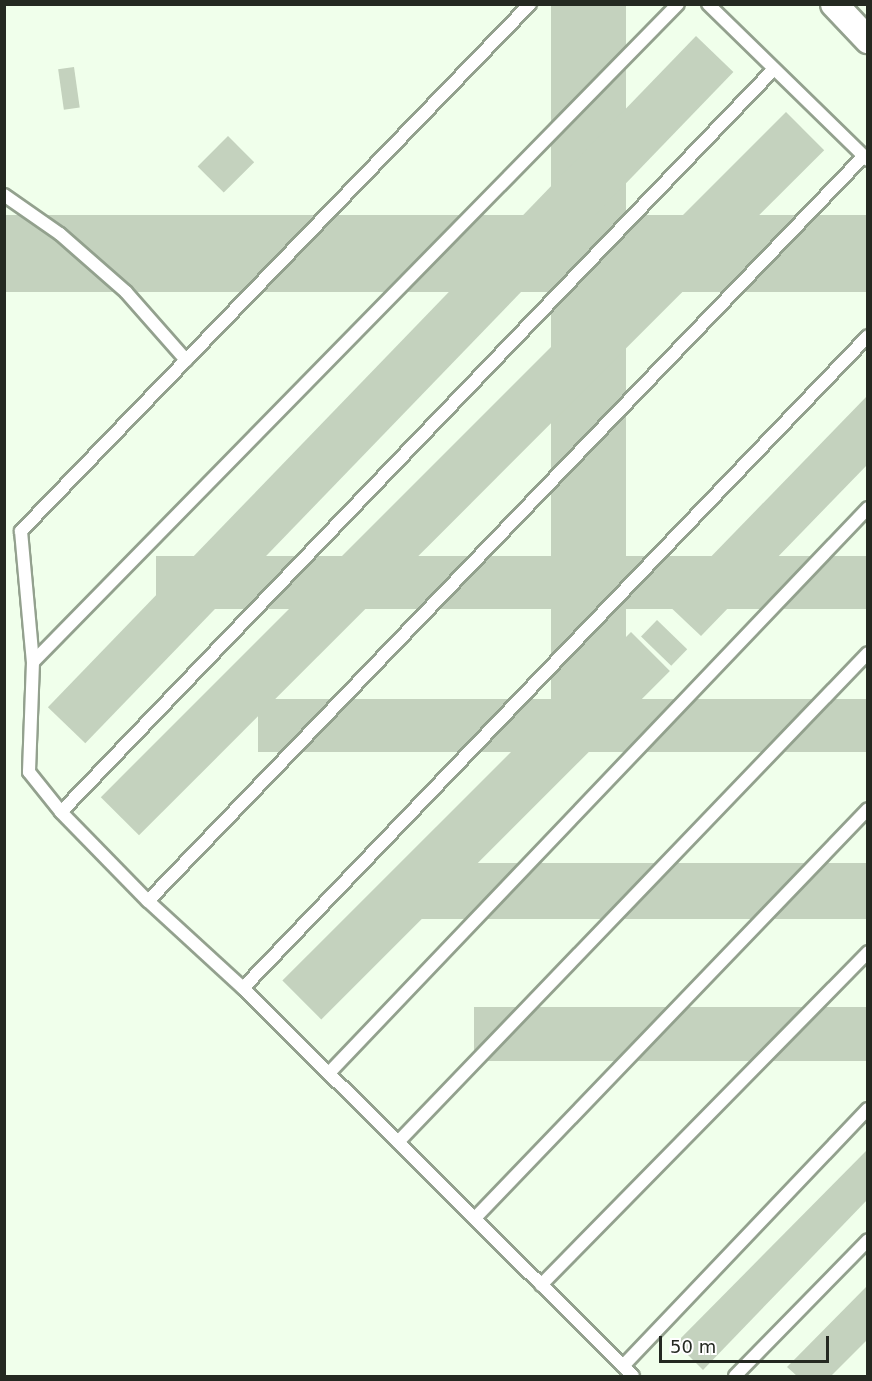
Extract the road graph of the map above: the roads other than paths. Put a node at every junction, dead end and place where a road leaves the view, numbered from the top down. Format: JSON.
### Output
{"nodes":[{"id":1,"x":530,"y":4,"type":"edge"},
{"id":2,"x":678,"y":4,"type":"edge"},
{"id":3,"x":708,"y":4,"type":"edge"},
{"id":4,"x":834,"y":4,"type":"edge"},
{"id":5,"x":867,"y":40,"type":"edge"},
{"id":6,"x":774,"y":69,"type":"junction"},
{"id":7,"x":866,"y":158,"type":"edge"},
{"id":8,"x":4,"y":195,"type":"edge"},
{"id":9,"x":867,"y":336,"type":"edge"},
{"id":10,"x":186,"y":360,"type":"junction"},
{"id":11,"x":867,"y":508,"type":"edge"},
{"id":12,"x":867,"y":653,"type":"edge"},
{"id":13,"x":33,"y":662,"type":"junction"},
{"id":14,"x":867,"y":809,"type":"edge"},
{"id":15,"x":61,"y":812,"type":"junction"},
{"id":16,"x":148,"y":901,"type":"junction"},
{"id":17,"x":867,"y":952,"type":"edge"},
{"id":18,"x":243,"y":988,"type":"junction"},
{"id":19,"x":329,"y":1073,"type":"junction"},
{"id":20,"x":867,"y":1109,"type":"edge"},
{"id":21,"x":398,"y":1142,"type":"junction"},
{"id":22,"x":475,"y":1218,"type":"junction"},
{"id":23,"x":867,"y":1240,"type":"edge"},
{"id":24,"x":542,"y":1285,"type":"junction"},
{"id":25,"x":623,"y":1366,"type":"junction"},
{"id":26,"x":633,"y":1377,"type":"edge"},
{"id":27,"x":735,"y":1377,"type":"edge"}],
"edges":[{"from":1,"to":10,"type":"lane"},
{"from":2,"to":13,"type":"lane"},
{"from":3,"to":6,"type":"lane"},
{"from":4,"to":5,"type":"street"},
{"from":6,"to":7,"type":"lane"},
{"from":6,"to":15,"type":"lane"},
{"from":7,"to":16,"type":"lane"},
{"from":8,"to":10,"type":"lane"},
{"from":9,"to":18,"type":"lane"},
{"from":10,"to":13,"type":"lane"},
{"from":11,"to":19,"type":"lane"},
{"from":12,"to":21,"type":"lane"},
{"from":13,"to":15,"type":"lane"},
{"from":14,"to":22,"type":"lane"},
{"from":15,"to":16,"type":"lane"},
{"from":16,"to":18,"type":"lane"},
{"from":17,"to":24,"type":"lane"},
{"from":18,"to":19,"type":"lane"},
{"from":19,"to":21,"type":"lane"},
{"from":20,"to":25,"type":"lane"},
{"from":21,"to":22,"type":"lane"},
{"from":22,"to":24,"type":"lane"},
{"from":23,"to":27,"type":"lane"},
{"from":24,"to":25,"type":"lane"},
{"from":25,"to":26,"type":"lane"}]}
